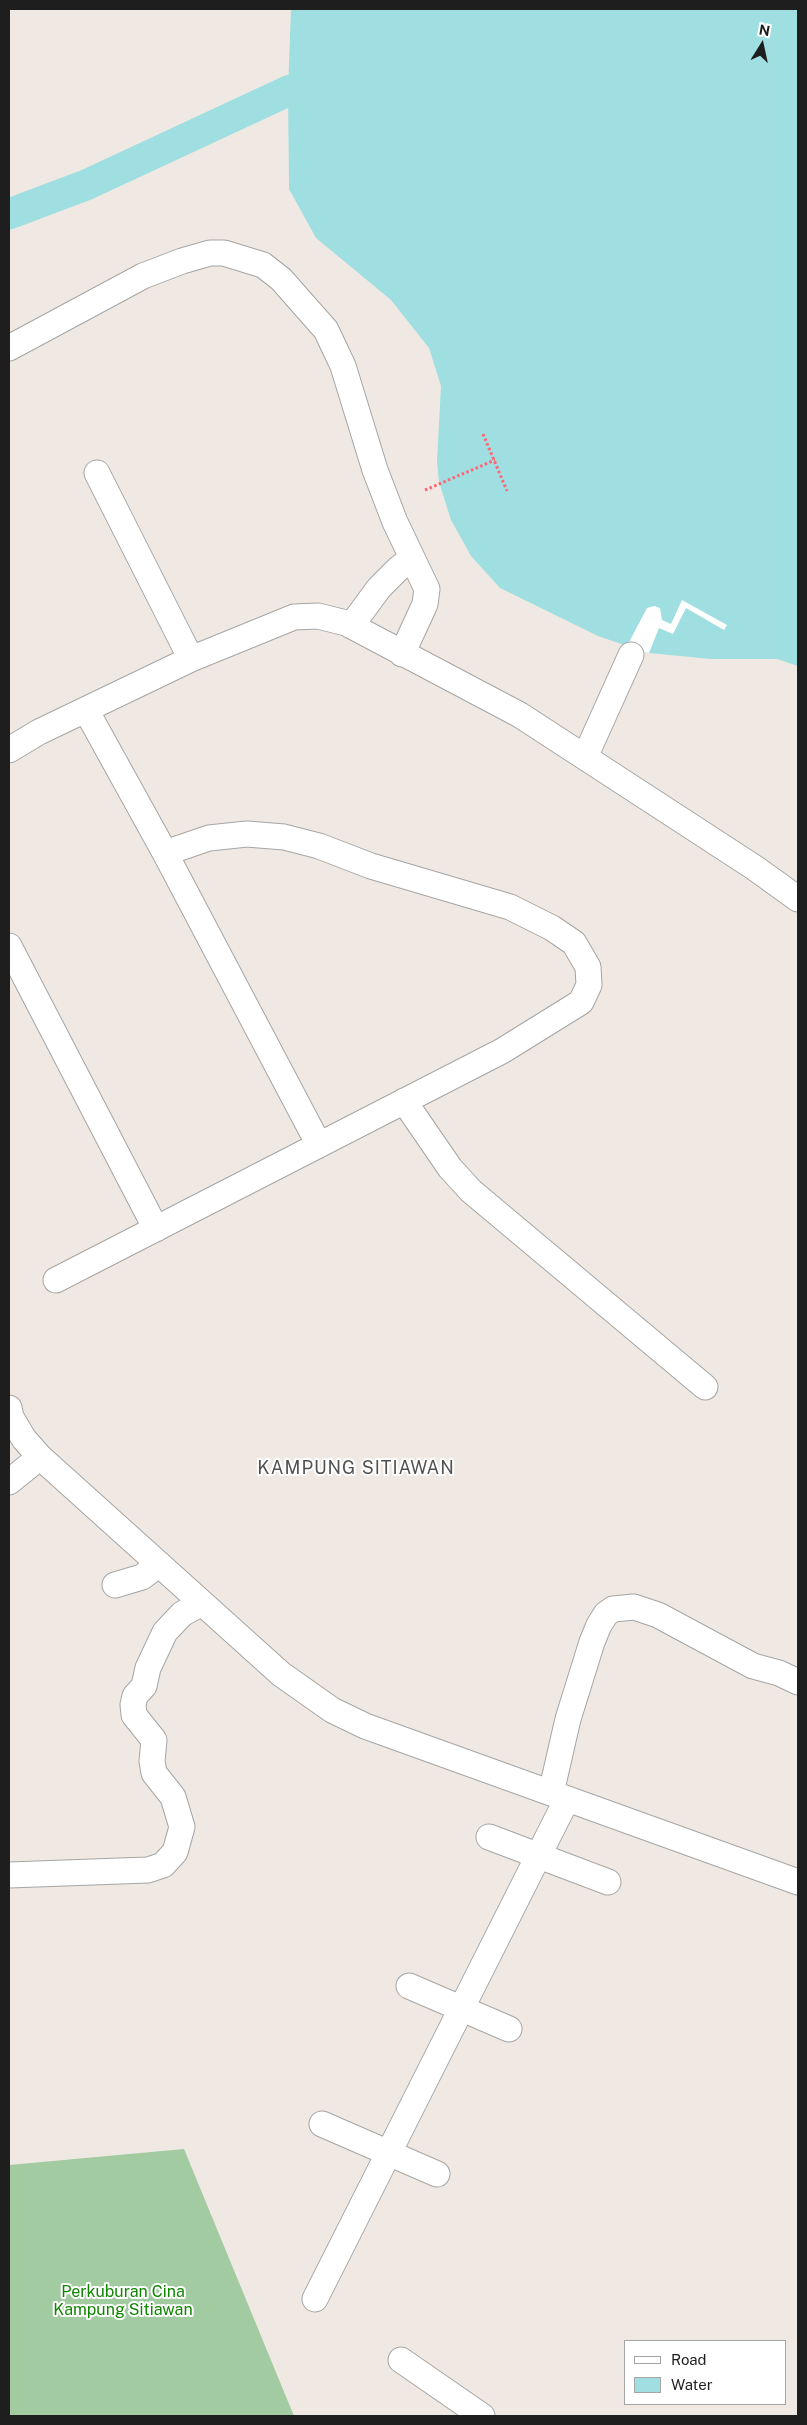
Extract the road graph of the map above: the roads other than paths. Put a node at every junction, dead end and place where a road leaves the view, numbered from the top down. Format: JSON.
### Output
{"nodes":[{"id":1,"x":9,"y":348,"type":"edge"},
{"id":2,"x":97,"y":472,"type":"dead end"},
{"id":3,"x":411,"y":559,"type":"junction"},
{"id":4,"x":352,"y":626,"type":"junction"},
{"id":5,"x":402,"y":654,"type":"junction"},
{"id":6,"x":631,"y":655,"type":"dead end"},
{"id":7,"x":191,"y":659,"type":"junction"},
{"id":8,"x":86,"y":710,"type":"junction"},
{"id":9,"x":9,"y":750,"type":"edge"},
{"id":10,"x":585,"y":757,"type":"junction"},
{"id":11,"x":165,"y":853,"type":"junction"},
{"id":12,"x":798,"y":899,"type":"edge"},
{"id":13,"x":9,"y":946,"type":"edge"},
{"id":14,"x":404,"y":1101,"type":"junction"},
{"id":15,"x":319,"y":1145,"type":"junction"},
{"id":16,"x":156,"y":1229,"type":"junction"},
{"id":17,"x":56,"y":1280,"type":"dead end"},
{"id":18,"x":705,"y":1387,"type":"dead end"},
{"id":19,"x":9,"y":1408,"type":"edge"},
{"id":20,"x":40,"y":1457,"type":"junction"},
{"id":21,"x":9,"y":1482,"type":"edge"},
{"id":22,"x":159,"y":1564,"type":"junction"},
{"id":23,"x":115,"y":1585,"type":"dead end"},
{"id":24,"x":202,"y":1603,"type":"junction"},
{"id":25,"x":798,"y":1682,"type":"edge"},
{"id":26,"x":559,"y":1796,"type":"junction"},
{"id":27,"x":489,"y":1837,"type":"dead end"},
{"id":28,"x":538,"y":1856,"type":"junction"},
{"id":29,"x":9,"y":1875,"type":"edge"},
{"id":30,"x":608,"y":1882,"type":"dead end"},
{"id":31,"x":798,"y":1882,"type":"edge"},
{"id":32,"x":410,"y":1986,"type":"dead end"},
{"id":33,"x":461,"y":2008,"type":"junction"},
{"id":34,"x":509,"y":2030,"type":"dead end"},
{"id":35,"x":322,"y":2124,"type":"dead end"},
{"id":36,"x":388,"y":2153,"type":"junction"},
{"id":37,"x":437,"y":2174,"type":"dead end"},
{"id":38,"x":315,"y":2298,"type":"dead end"},
{"id":39,"x":401,"y":2360,"type":"dead end"},
{"id":40,"x":482,"y":2416,"type":"edge"}],
"edges":[{"from":1,"to":3,"type":"street"},
{"from":2,"to":7,"type":"street"},
{"from":3,"to":4,"type":"street"},
{"from":3,"to":5,"type":"street"},
{"from":4,"to":5,"type":"street"},
{"from":4,"to":7,"type":"street"},
{"from":5,"to":10,"type":"street"},
{"from":6,"to":10,"type":"street"},
{"from":7,"to":8,"type":"street"},
{"from":8,"to":9,"type":"street"},
{"from":8,"to":11,"type":"street"},
{"from":10,"to":12,"type":"street"},
{"from":11,"to":14,"type":"street"},
{"from":11,"to":15,"type":"street"},
{"from":13,"to":16,"type":"street"},
{"from":14,"to":15,"type":"street"},
{"from":14,"to":18,"type":"street"},
{"from":15,"to":16,"type":"street"},
{"from":16,"to":17,"type":"street"},
{"from":19,"to":20,"type":"street"},
{"from":20,"to":21,"type":"street"},
{"from":20,"to":22,"type":"street"},
{"from":22,"to":23,"type":"street"},
{"from":22,"to":24,"type":"street"},
{"from":24,"to":26,"type":"street"},
{"from":24,"to":29,"type":"street"},
{"from":25,"to":26,"type":"street"},
{"from":26,"to":28,"type":"street"},
{"from":26,"to":31,"type":"street"},
{"from":27,"to":28,"type":"street"},
{"from":28,"to":30,"type":"street"},
{"from":28,"to":33,"type":"street"},
{"from":32,"to":33,"type":"street"},
{"from":33,"to":34,"type":"street"},
{"from":33,"to":36,"type":"street"},
{"from":35,"to":36,"type":"street"},
{"from":36,"to":37,"type":"street"},
{"from":36,"to":38,"type":"street"},
{"from":39,"to":40,"type":"street"}]}
